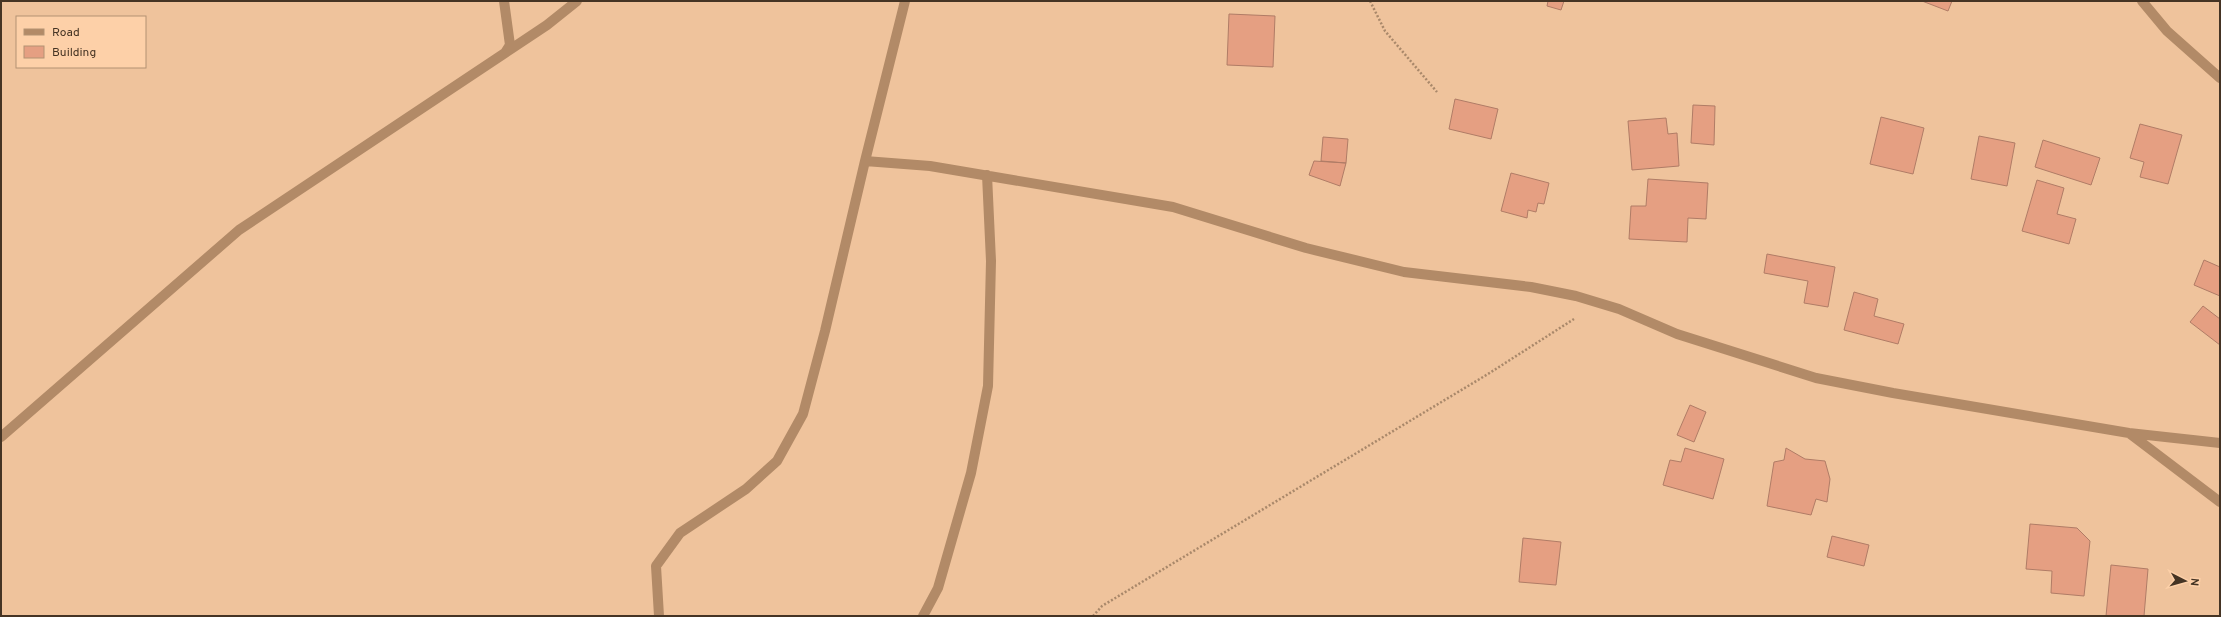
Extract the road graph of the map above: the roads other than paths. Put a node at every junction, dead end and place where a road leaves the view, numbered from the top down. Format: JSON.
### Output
{"nodes":[{"id":1,"x":504,"y":1,"type":"edge"},
{"id":2,"x":577,"y":1,"type":"edge"},
{"id":3,"x":905,"y":1,"type":"edge"},
{"id":4,"x":2142,"y":1,"type":"edge"},
{"id":5,"x":505,"y":53,"type":"junction"},
{"id":6,"x":2220,"y":78,"type":"edge"},
{"id":7,"x":865,"y":161,"type":"junction"},
{"id":8,"x":987,"y":175,"type":"junction"},
{"id":9,"x":2129,"y":433,"type":"junction"},
{"id":10,"x":1,"y":436,"type":"edge"},
{"id":11,"x":2220,"y":443,"type":"edge"},
{"id":12,"x":2220,"y":502,"type":"edge"},
{"id":13,"x":659,"y":616,"type":"edge"},
{"id":14,"x":923,"y":616,"type":"edge"}],
"edges":[{"from":1,"to":5,"type":"street"},
{"from":2,"to":5,"type":"street"},
{"from":3,"to":7,"type":"street"},
{"from":4,"to":6,"type":"street"},
{"from":5,"to":10,"type":"street"},
{"from":7,"to":8,"type":"street"},
{"from":7,"to":13,"type":"street"},
{"from":8,"to":9,"type":"street"},
{"from":8,"to":14,"type":"street"},
{"from":9,"to":11,"type":"street"},
{"from":9,"to":12,"type":"street"}]}
